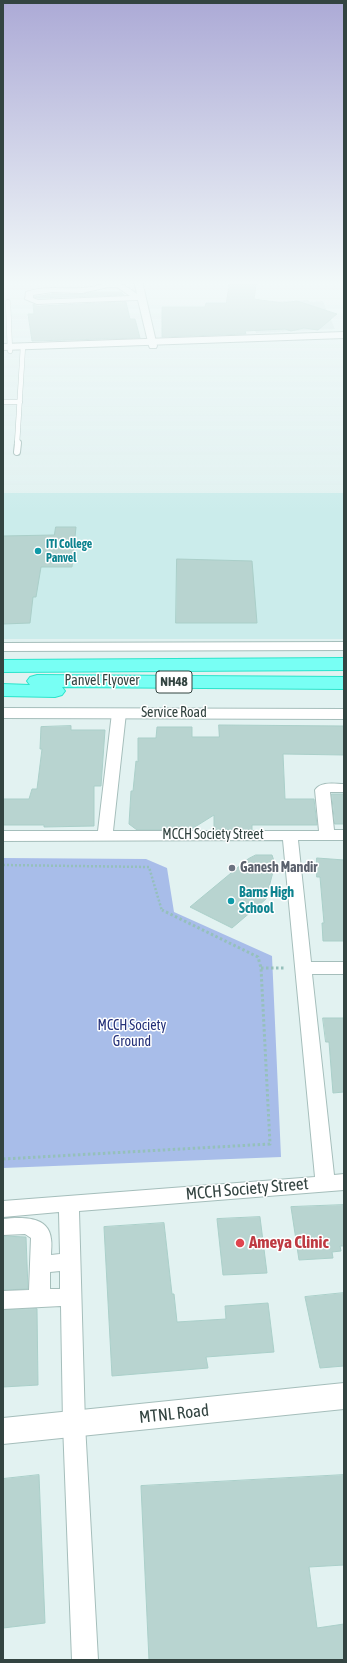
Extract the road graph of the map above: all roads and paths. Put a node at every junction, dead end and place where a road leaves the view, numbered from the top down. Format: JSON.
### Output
{"nodes":[{"id":1,"x":22,"y":359,"type":"edge"},
{"id":2,"x":3,"y":402,"type":"edge"},
{"id":3,"x":20,"y":402,"type":"junction"},
{"id":4,"x":17,"y":452,"type":"dead end"},
{"id":5,"x":344,"y":646,"type":"edge"},
{"id":6,"x":3,"y":648,"type":"edge"},
{"id":7,"x":344,"y":664,"type":"edge"},
{"id":8,"x":3,"y":666,"type":"edge"},
{"id":9,"x":3,"y":672,"type":"edge"},
{"id":10,"x":344,"y":672,"type":"edge"},
{"id":11,"x":3,"y":681,"type":"edge"},
{"id":12,"x":344,"y":683,"type":"edge"},
{"id":13,"x":3,"y":690,"type":"edge"},
{"id":14,"x":344,"y":692,"type":"edge"},
{"id":15,"x":3,"y":713,"type":"edge"},
{"id":16,"x":119,"y":713,"type":"junction"},
{"id":17,"x":344,"y":714,"type":"edge"},
{"id":18,"x":344,"y":788,"type":"edge"},
{"id":19,"x":344,"y":826,"type":"edge"},
{"id":20,"x":326,"y":831,"type":"junction"},
{"id":21,"x":290,"y":835,"type":"junction"},
{"id":22,"x":344,"y":835,"type":"edge"},
{"id":23,"x":3,"y":836,"type":"edge"},
{"id":24,"x":105,"y":836,"type":"junction"},
{"id":25,"x":3,"y":865,"type":"edge"},
{"id":26,"x":261,"y":968,"type":"junction"},
{"id":27,"x":303,"y":968,"type":"junction"},
{"id":28,"x":344,"y":968,"type":"edge"},
{"id":29,"x":3,"y":1159,"type":"edge"},
{"id":30,"x":324,"y":1182,"type":"junction"},
{"id":31,"x":344,"y":1182,"type":"edge"},
{"id":32,"x":69,"y":1203,"type":"junction"},
{"id":33,"x":4,"y":1218,"type":"edge"},
{"id":34,"x":70,"y":1262,"type":"junction"},
{"id":35,"x":40,"y":1264,"type":"junction"},
{"id":36,"x":71,"y":1297,"type":"junction"},
{"id":37,"x":40,"y":1298,"type":"junction"},
{"id":38,"x":3,"y":1300,"type":"edge"},
{"id":39,"x":344,"y":1396,"type":"edge"},
{"id":40,"x":74,"y":1424,"type":"junction"},
{"id":41,"x":3,"y":1431,"type":"edge"},
{"id":42,"x":85,"y":1660,"type":"edge"}],
"edges":[{"from":1,"to":3,"type":"lane"},
{"from":2,"to":3,"type":"lane"},
{"from":3,"to":4,"type":"lane"},
{"from":5,"to":6,"type":"street"},
{"from":7,"to":8,"type":"highway"},
{"from":9,"to":10,"type":"highway","name":"Panvel Flyover","number":"NH48"},
{"from":11,"to":12,"type":"highway","name":"Panvel Flyover","number":"NH48"},
{"from":13,"to":14,"type":"highway"},
{"from":15,"to":16,"type":"street","name":"Service Road"},
{"from":16,"to":17,"type":"street","name":"Service Road"},
{"from":16,"to":24,"type":"street"},
{"from":18,"to":20,"type":"street"},
{"from":19,"to":20,"type":"street"},
{"from":20,"to":21,"type":"street"},
{"from":20,"to":22,"type":"street"},
{"from":21,"to":24,"type":"street","name":"MCCH Society Street"},
{"from":21,"to":27,"type":"street","name":"MCCH Society Street"},
{"from":23,"to":24,"type":"street","name":"MCCH Society Street"},
{"from":25,"to":26,"type":"path"},
{"from":26,"to":27,"type":"path"},
{"from":26,"to":29,"type":"path"},
{"from":27,"to":28,"type":"street"},
{"from":27,"to":30,"type":"street","name":"MCCH Society Street"},
{"from":30,"to":31,"type":"street"},
{"from":30,"to":32,"type":"street","name":"MCCH Society Street"},
{"from":32,"to":33,"type":"street","name":"MCCH Society Street"},
{"from":32,"to":34,"type":"street"},
{"from":33,"to":35,"type":"street"},
{"from":34,"to":35,"type":"street"},
{"from":34,"to":36,"type":"street"},
{"from":35,"to":37,"type":"street"},
{"from":36,"to":37,"type":"street"},
{"from":36,"to":40,"type":"street"},
{"from":37,"to":38,"type":"street"},
{"from":39,"to":40,"type":"street","name":"MTNL Road"},
{"from":40,"to":41,"type":"street","name":"MTNL Road"},
{"from":40,"to":42,"type":"street"}]}
